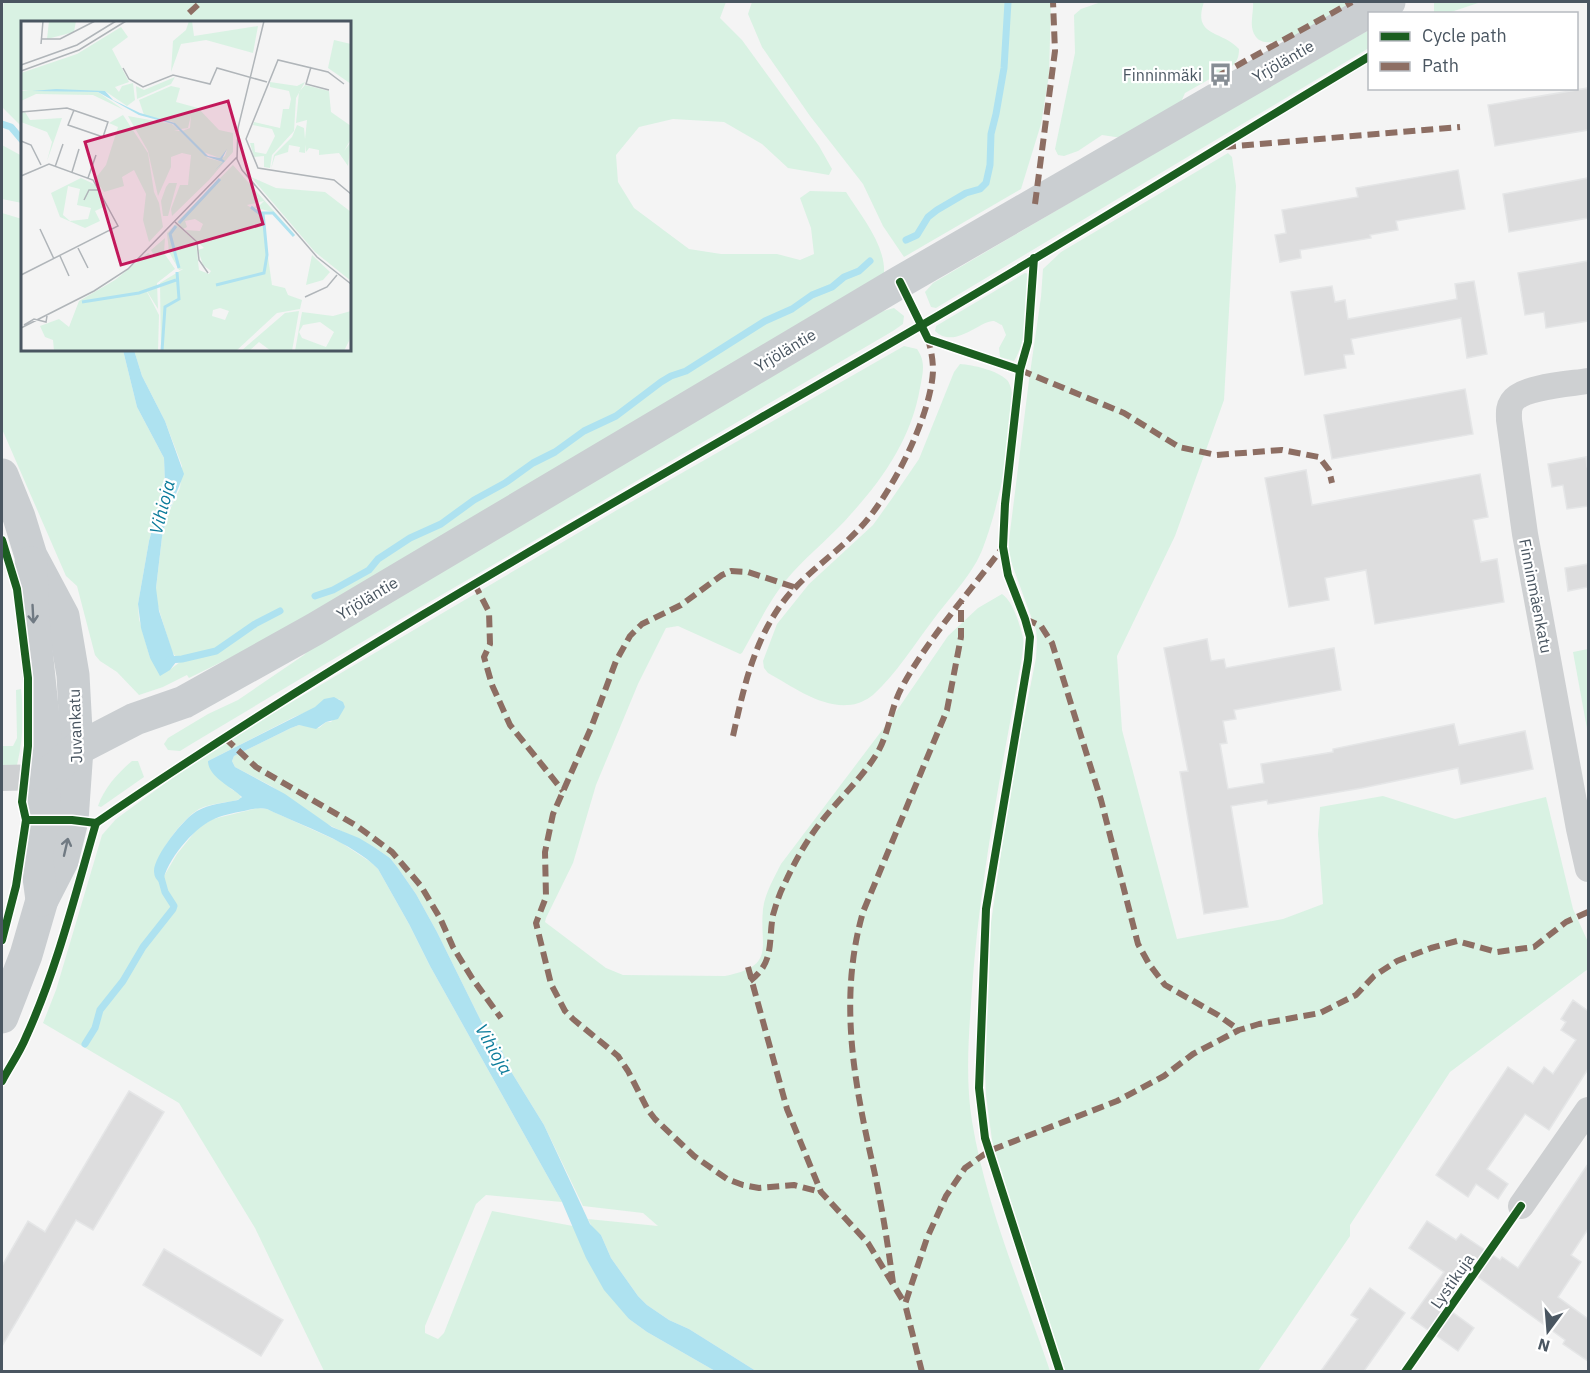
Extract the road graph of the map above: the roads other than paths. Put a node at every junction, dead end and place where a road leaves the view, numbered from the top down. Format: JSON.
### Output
{"nodes":[{"id":1,"x":1389,"y":2,"type":"edge"},
{"id":2,"x":1368,"y":12,"type":"edge"},
{"id":3,"x":1368,"y":12,"type":"edge"},
{"id":4,"x":1588,"y":381,"type":"edge"},
{"id":5,"x":2,"y":475,"type":"edge"},
{"id":6,"x":31,"y":556,"type":"junction"},
{"id":7,"x":77,"y":758,"type":"junction"},
{"id":8,"x":45,"y":777,"type":"junction"},
{"id":9,"x":2,"y":778,"type":"edge"},
{"id":10,"x":1588,"y":869,"type":"edge"},
{"id":11,"x":42,"y":900,"type":"junction"},
{"id":12,"x":2,"y":1017,"type":"edge"},
{"id":13,"x":1588,"y":1110,"type":"edge"},
{"id":14,"x":1521,"y":1206,"type":"dead end"}],
"edges":[{"from":1,"to":2,"type":"main road","name":"Yrjöläntie"},
{"from":3,"to":7,"type":"main road","name":"Yrjöläntie"},
{"from":4,"to":10,"type":"street","name":"Finninmäenkatu"},
{"from":5,"to":6,"type":"main road","name":"Juvankatu"},
{"from":6,"to":7,"type":"main road","name":"Juvankatu"},
{"from":6,"to":8,"type":"main road","name":"Juvankatu","one_way":true},
{"from":7,"to":8,"type":"main road","name":"Yrjöläntie"},
{"from":11,"to":7,"type":"main road","name":"Juvankatu","one_way":true},
{"from":8,"to":9,"type":"street"},
{"from":8,"to":11,"type":"main road","name":"Juvankatu"},
{"from":11,"to":12,"type":"main road","name":"Juvankatu"},
{"from":13,"to":14,"type":"street"}]}
